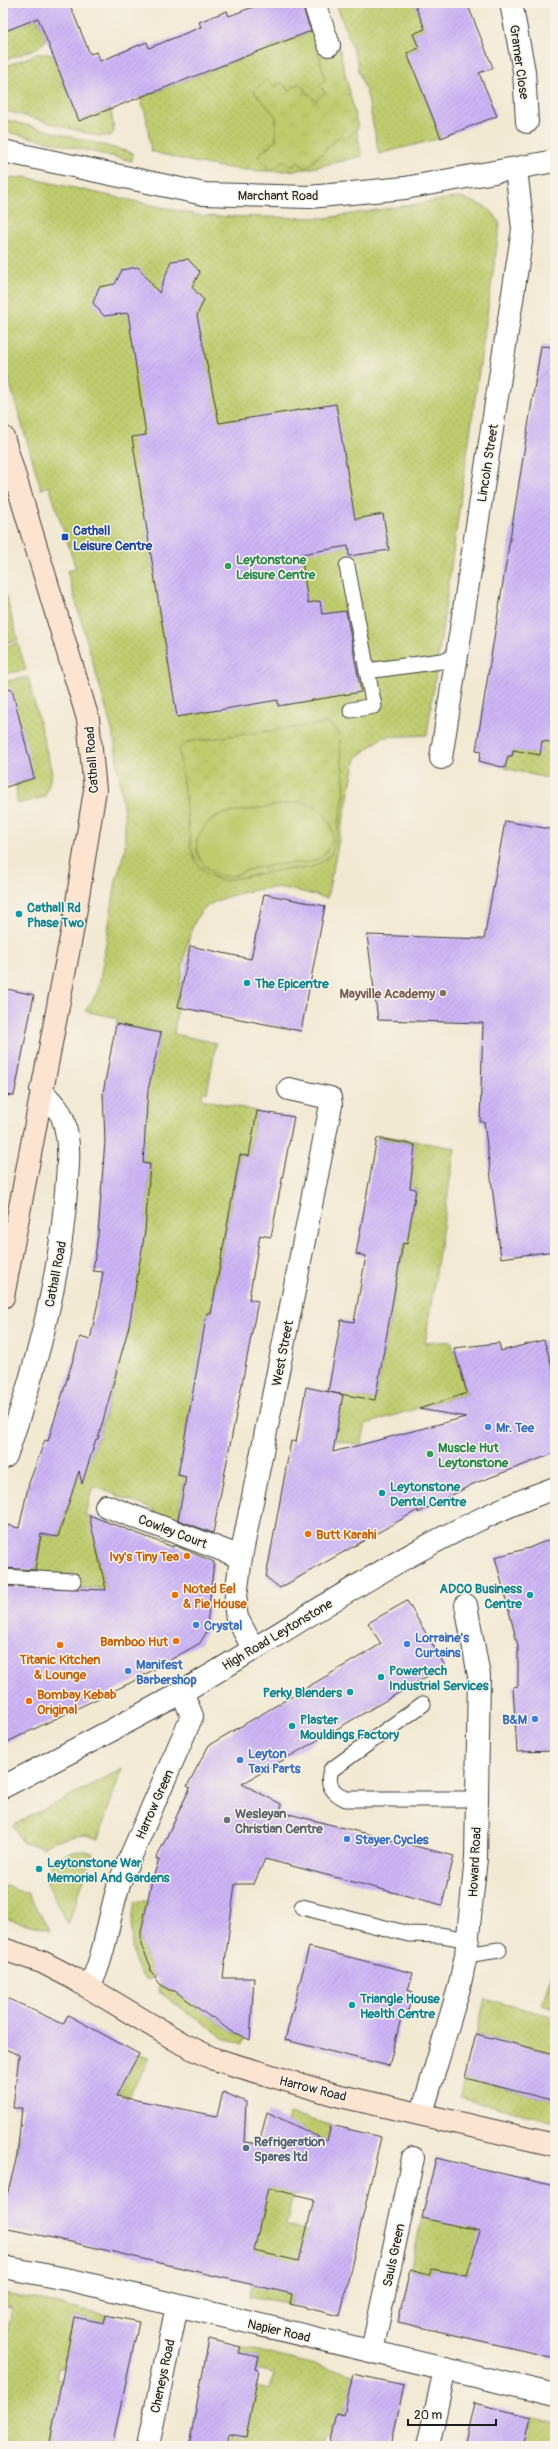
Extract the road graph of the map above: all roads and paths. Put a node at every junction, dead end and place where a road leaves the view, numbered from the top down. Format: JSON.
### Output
{"nodes":[{"id":1,"x":314,"y":3,"type":"edge"},
{"id":2,"x":511,"y":3,"type":"edge"},
{"id":3,"x":329,"y":45,"type":"dead end"},
{"id":4,"x":526,"y":122,"type":"dead end"},
{"id":5,"x":3,"y":151,"type":"edge"},
{"id":6,"x":555,"y":161,"type":"edge"},
{"id":7,"x":516,"y":169,"type":"junction"},
{"id":8,"x":3,"y":437,"type":"edge"},
{"id":9,"x":347,"y":566,"type":"dead end"},
{"id":10,"x":456,"y":659,"type":"junction"},
{"id":11,"x":367,"y":671,"type":"junction"},
{"id":12,"x":351,"y":710,"type":"dead end"},
{"id":13,"x":441,"y":758,"type":"dead end"},
{"id":14,"x":289,"y":1089,"type":"dead end"},
{"id":15,"x":42,"y":1090,"type":"junction"},
{"id":16,"x":5,"y":1272,"type":"edge"},
{"id":17,"x":3,"y":1297,"type":"edge"},
{"id":18,"x":3,"y":1458,"type":"edge"},
{"id":19,"x":555,"y":1488,"type":"edge"},
{"id":20,"x":106,"y":1506,"type":"dead end"},
{"id":21,"x":241,"y":1557,"type":"junction"},
{"id":22,"x":3,"y":1577,"type":"edge"},
{"id":23,"x":74,"y":1581,"type":"dead end"},
{"id":24,"x":466,"y":1605,"type":"dead end"},
{"id":25,"x":253,"y":1648,"type":"junction"},
{"id":26,"x":182,"y":1692,"type":"junction"},
{"id":27,"x":423,"y":1704,"type":"dead end"},
{"id":28,"x":3,"y":1787,"type":"edge"},
{"id":29,"x":477,"y":1799,"type":"junction"},
{"id":30,"x":302,"y":1907,"type":"dead end"},
{"id":31,"x":467,"y":1948,"type":"junction"},
{"id":32,"x":3,"y":1949,"type":"edge"},
{"id":33,"x":499,"y":1950,"type":"dead end"},
{"id":34,"x":89,"y":1987,"type":"junction"},
{"id":35,"x":422,"y":2113,"type":"junction"},
{"id":36,"x":555,"y":2145,"type":"edge"},
{"id":37,"x":414,"y":2158,"type":"dead end"},
{"id":38,"x":3,"y":2267,"type":"edge"},
{"id":39,"x":177,"y":2306,"type":"junction"},
{"id":40,"x":372,"y":2351,"type":"junction"},
{"id":41,"x":445,"y":2369,"type":"junction"},
{"id":42,"x":555,"y":2395,"type":"edge"},
{"id":43,"x":148,"y":2446,"type":"edge"},
{"id":44,"x":428,"y":2446,"type":"edge"}],
"edges":[{"from":1,"to":3,"type":"street"},
{"from":2,"to":4,"type":"street","name":"Gramer Close"},
{"from":5,"to":7,"type":"street","name":"Marchant Road"},
{"from":6,"to":7,"type":"street","name":"Marchant Road"},
{"from":7,"to":10,"type":"street","name":"Lincoln Street"},
{"from":8,"to":15,"type":"main road","name":"Cathall Road"},
{"from":9,"to":11,"type":"lane"},
{"from":10,"to":11,"type":"lane"},
{"from":10,"to":13,"type":"street","name":"Lincoln Street"},
{"from":11,"to":12,"type":"lane"},
{"from":14,"to":21,"type":"street","name":"West Street"},
{"from":15,"to":16,"type":"main road","name":"Cathall Road"},
{"from":15,"to":18,"type":"street","name":"Cathall Road"},
{"from":16,"to":17,"type":"main road","name":"Cathall Road"},
{"from":19,"to":25,"type":"street","name":"High Road Leytonstone"},
{"from":20,"to":21,"type":"street","name":"Cowley Court"},
{"from":21,"to":25,"type":"street","name":"West Street"},
{"from":22,"to":23,"type":"lane"},
{"from":24,"to":29,"type":"street","name":"Howard Road"},
{"from":25,"to":26,"type":"street","name":"High Road Leytonstone"},
{"from":26,"to":28,"type":"street","name":"High Road Leytonstone"},
{"from":26,"to":34,"type":"street","name":"Harrow Green"},
{"from":27,"to":29,"type":"lane"},
{"from":29,"to":31,"type":"street","name":"Howard Road"},
{"from":30,"to":31,"type":"lane"},
{"from":31,"to":33,"type":"lane"},
{"from":31,"to":35,"type":"street","name":"Howard Road"},
{"from":32,"to":34,"type":"main road"},
{"from":34,"to":35,"type":"main road","name":"Harrow Road"},
{"from":35,"to":36,"type":"main road","name":"Harrow Road"},
{"from":37,"to":40,"type":"street","name":"Sauls Green"},
{"from":38,"to":39,"type":"street","name":"Napier Road"},
{"from":39,"to":40,"type":"street","name":"Napier Road"},
{"from":39,"to":43,"type":"street","name":"Cheneys Road"},
{"from":40,"to":41,"type":"street","name":"Napier Road"},
{"from":41,"to":42,"type":"street","name":"Napier Road"},
{"from":41,"to":44,"type":"street"}]}
